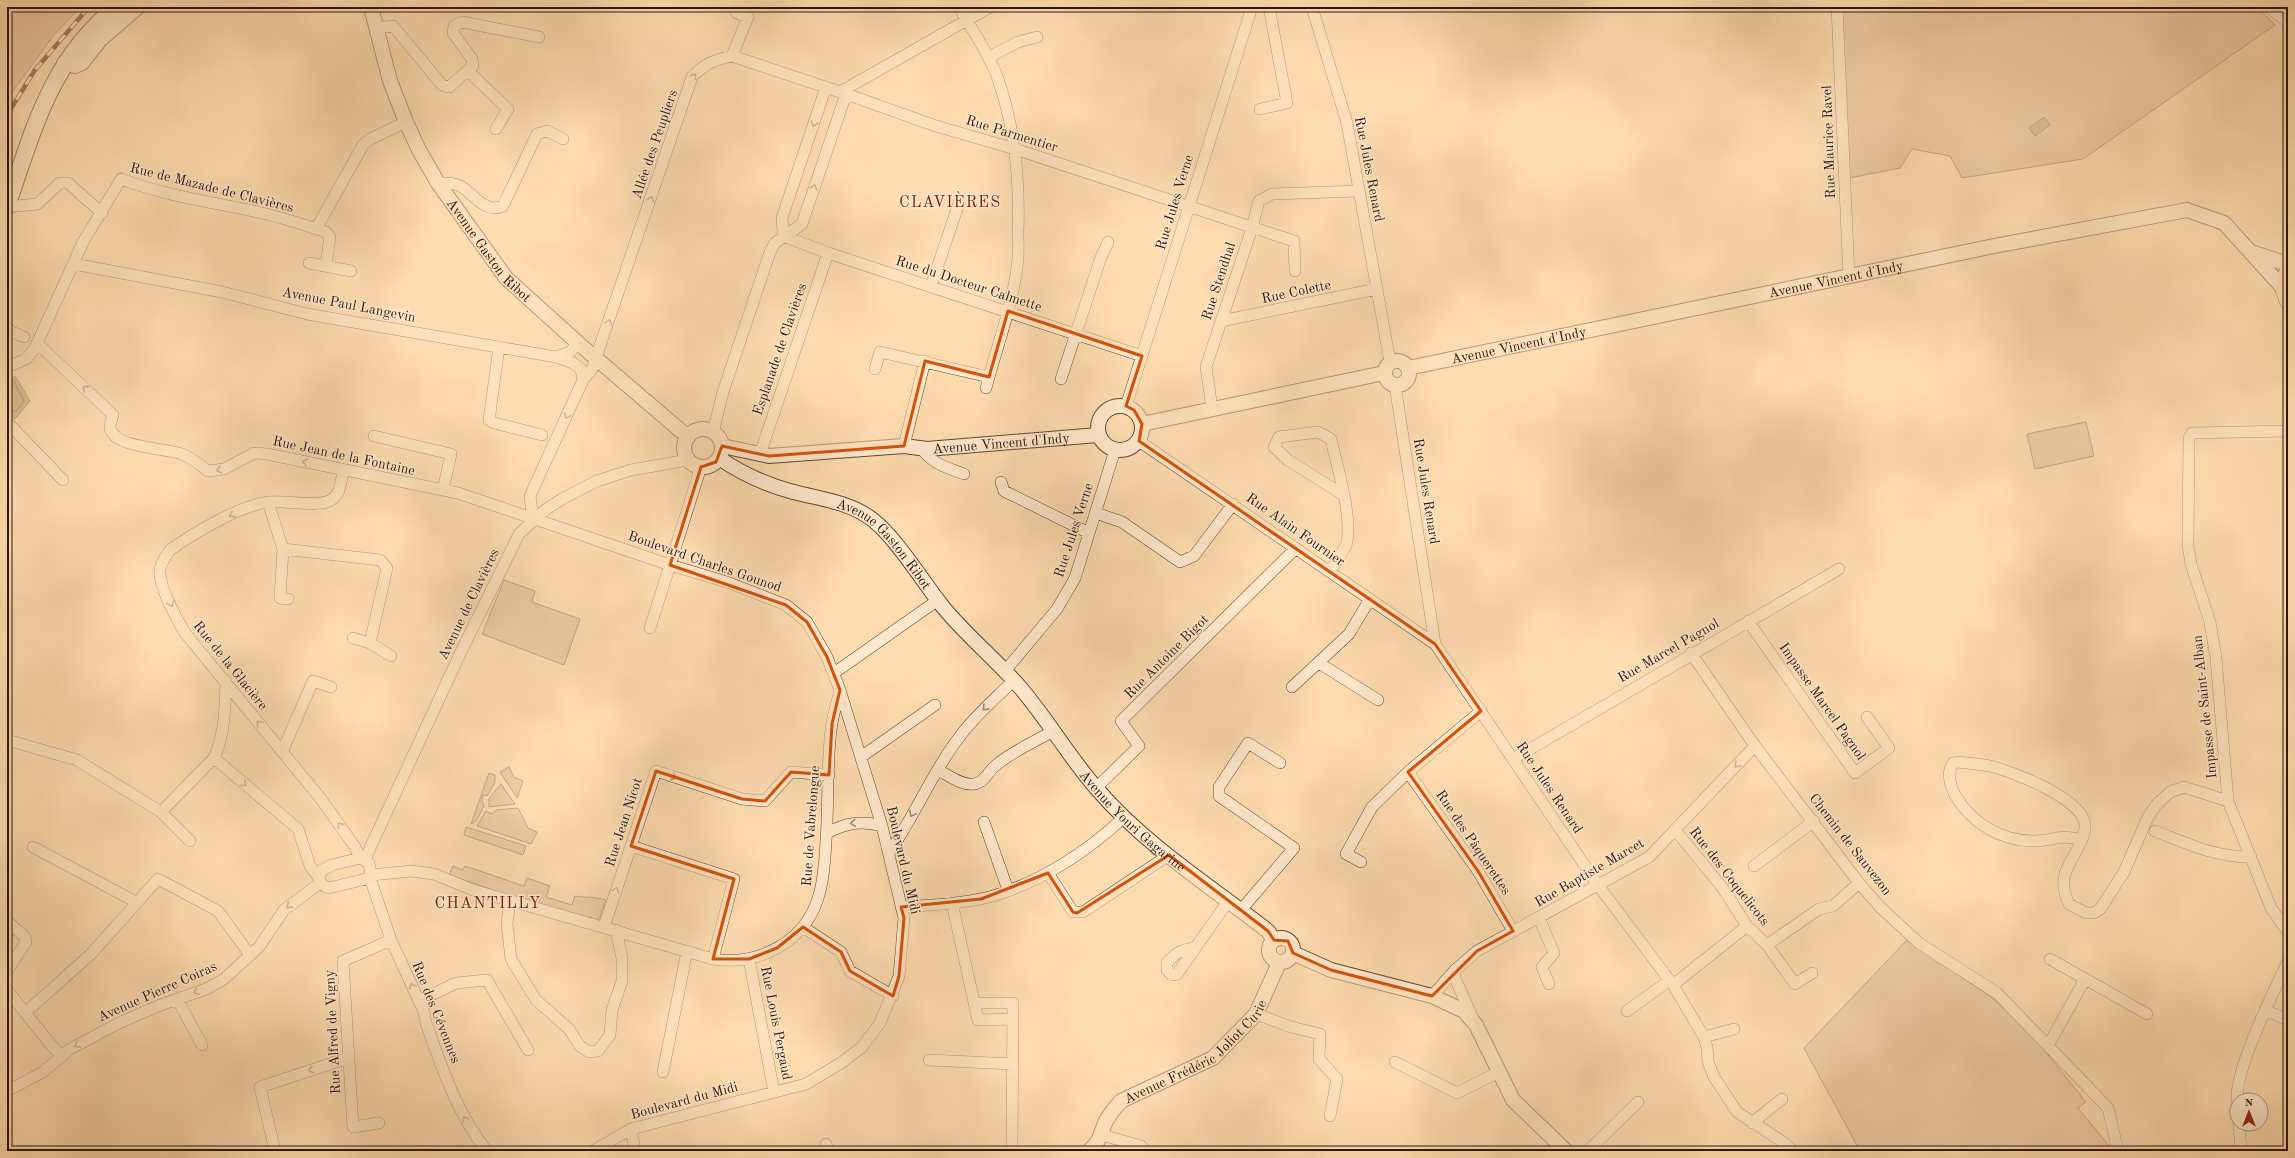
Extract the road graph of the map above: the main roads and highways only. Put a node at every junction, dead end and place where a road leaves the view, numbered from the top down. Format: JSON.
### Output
{"nodes":[{"id":1,"x":116,"y":7,"type":"edge"},
{"id":2,"x":7,"y":207,"type":"edge"},
{"id":3,"x":2288,"y":270,"type":"edge"},
{"id":4,"x":2286,"y":295,"type":"edge"}],
"edges":[{"from":1,"to":2,"type":"main road"},
{"from":3,"to":4,"type":"main road"}]}
